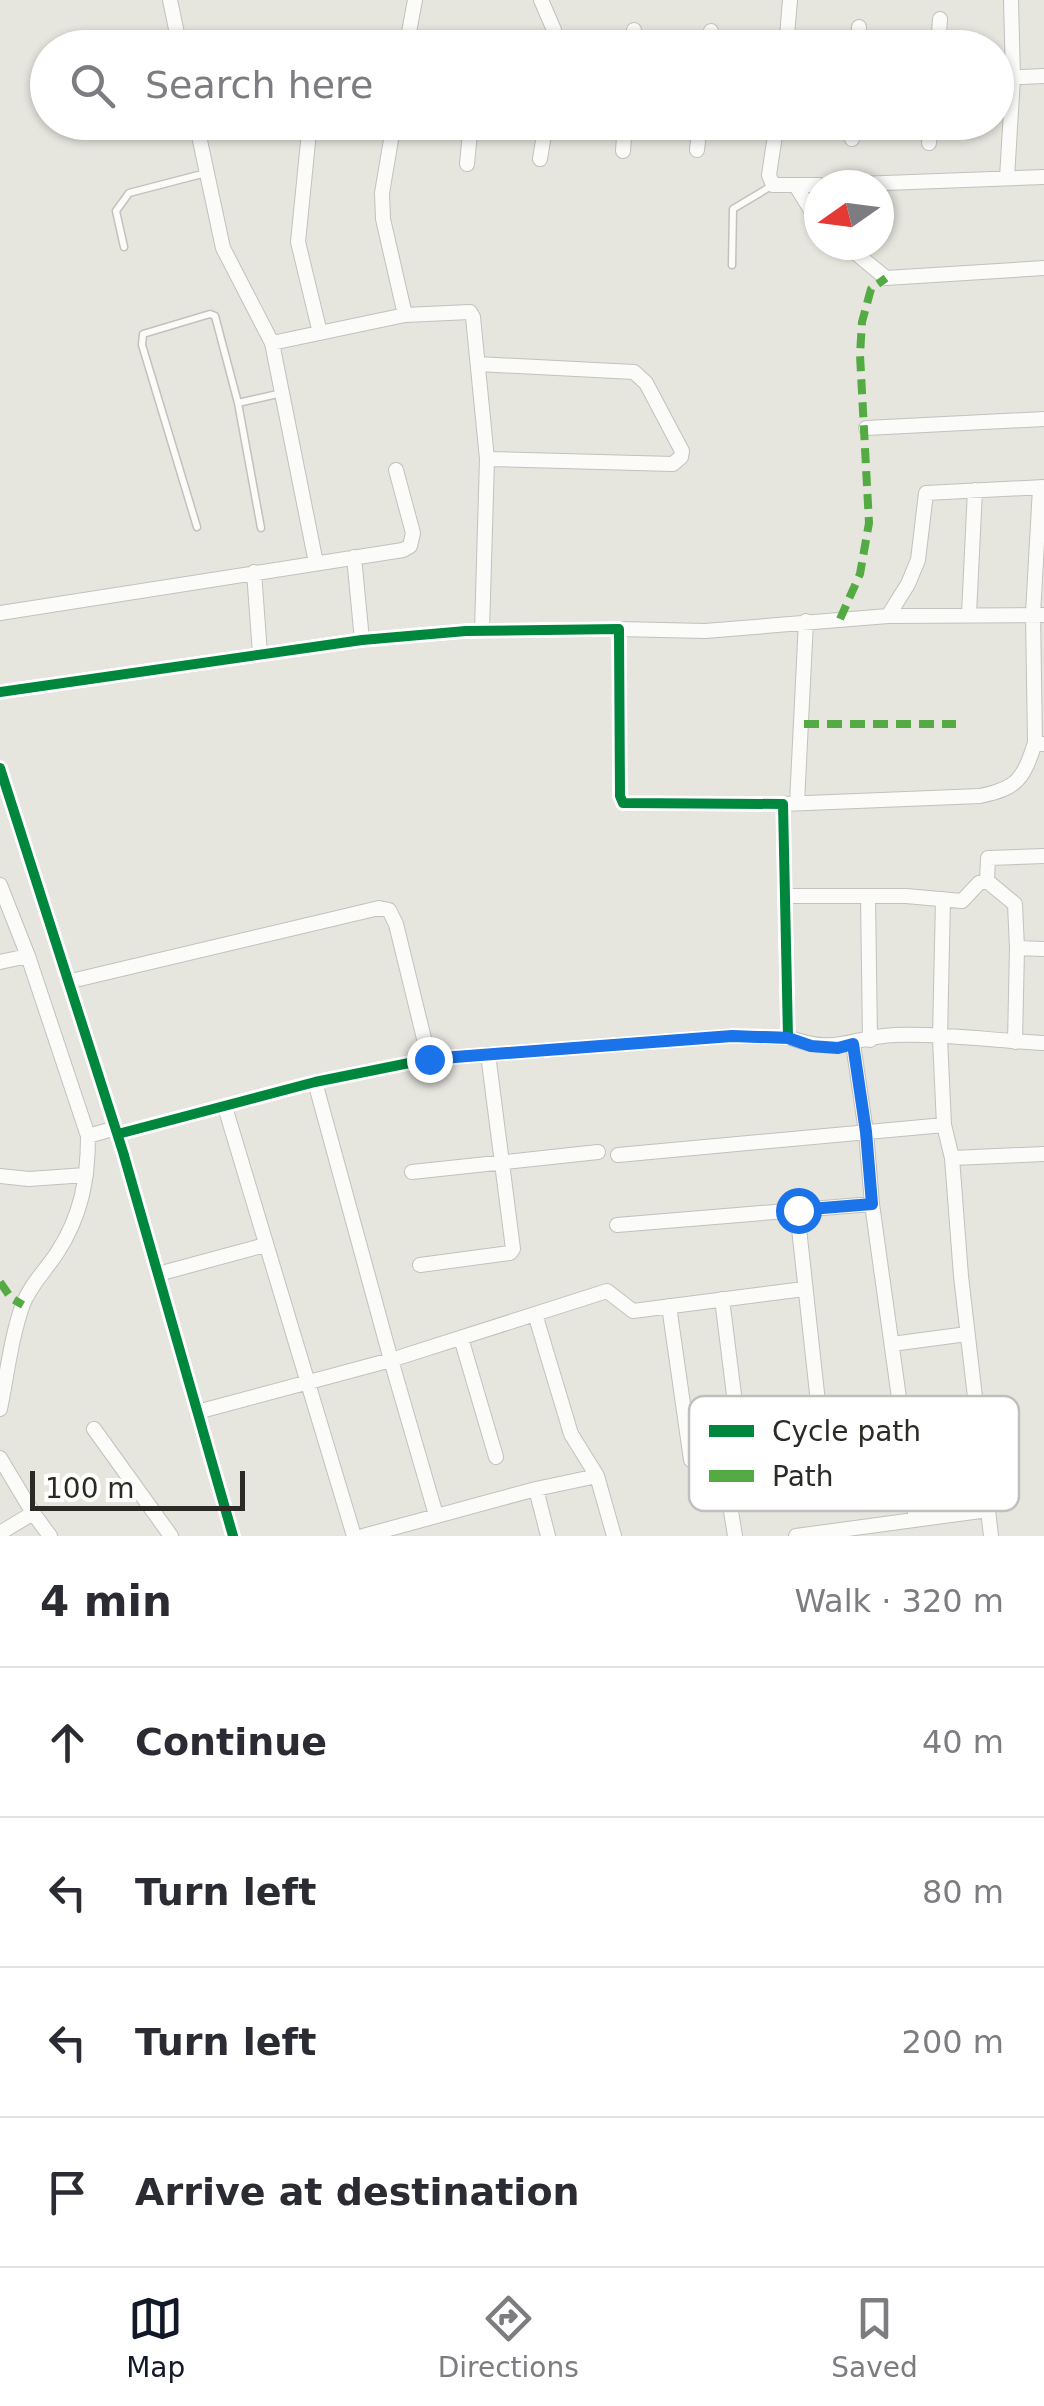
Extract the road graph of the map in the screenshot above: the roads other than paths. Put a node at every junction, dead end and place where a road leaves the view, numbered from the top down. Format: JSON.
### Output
{"nodes":[{"id":1,"x":170,"y":0,"type":"edge"},
{"id":2,"x":414,"y":0,"type":"edge"},
{"id":3,"x":541,"y":0,"type":"edge"},
{"id":4,"x":790,"y":0,"type":"edge"},
{"id":5,"x":1011,"y":0,"type":"edge"},
{"id":6,"x":940,"y":20,"type":"dead end"},
{"id":7,"x":859,"y":27,"type":"dead end"},
{"id":8,"x":176,"y":30,"type":"edge"},
{"id":9,"x":409,"y":30,"type":"edge"},
{"id":10,"x":554,"y":30,"type":"edge"},
{"id":11,"x":788,"y":30,"type":"edge"},
{"id":12,"x":859,"y":30,"type":"edge"},
{"id":13,"x":939,"y":30,"type":"edge"},
{"id":14,"x":1012,"y":30,"type":"edge"},
{"id":15,"x":1044,"y":76,"type":"edge"},
{"id":16,"x":1014,"y":78,"type":"edge"},
{"id":17,"x":200,"y":140,"type":"edge"},
{"id":18,"x":308,"y":140,"type":"edge"},
{"id":19,"x":391,"y":140,"type":"edge"},
{"id":20,"x":469,"y":140,"type":"edge"},
{"id":21,"x":543,"y":140,"type":"edge"},
{"id":22,"x":624,"y":140,"type":"edge"},
{"id":23,"x":698,"y":140,"type":"edge"},
{"id":24,"x":774,"y":140,"type":"edge"},
{"id":25,"x":928,"y":140,"type":"edge"},
{"id":26,"x":1009,"y":140,"type":"edge"},
{"id":27,"x":928,"y":143,"type":"dead end"},
{"id":28,"x":697,"y":150,"type":"dead end"},
{"id":29,"x":623,"y":151,"type":"dead end"},
{"id":30,"x":540,"y":160,"type":"dead end"},
{"id":31,"x":467,"y":164,"type":"dead end"},
{"id":32,"x":207,"y":172,"type":"junction"},
{"id":33,"x":1044,"y":177,"type":"edge"},
{"id":34,"x":1007,"y":178,"type":"junction"},
{"id":35,"x":894,"y":183,"type":"edge"},
{"id":36,"x":773,"y":186,"type":"junction"},
{"id":37,"x":796,"y":186,"type":"junction"},
{"id":38,"x":804,"y":186,"type":"edge"},
{"id":39,"x":804,"y":199,"type":"edge"},
{"id":40,"x":124,"y":247,"type":"dead end"},
{"id":41,"x":864,"y":260,"type":"edge"},
{"id":42,"x":732,"y":265,"type":"dead end"},
{"id":43,"x":1044,"y":268,"type":"edge"},
{"id":44,"x":406,"y":316,"type":"junction"},
{"id":45,"x":320,"y":333,"type":"junction"},
{"id":46,"x":272,"y":343,"type":"junction"},
{"id":47,"x":478,"y":364,"type":"junction"},
{"id":48,"x":282,"y":393,"type":"junction"},
{"id":49,"x":238,"y":402,"type":"junction"},
{"id":50,"x":1044,"y":419,"type":"edge"},
{"id":51,"x":866,"y":428,"type":"dead end"},
{"id":52,"x":486,"y":459,"type":"junction"},
{"id":53,"x":396,"y":470,"type":"dead end"},
{"id":54,"x":1042,"y":488,"type":"edge"},
{"id":55,"x":975,"y":490,"type":"junction"},
{"id":56,"x":198,"y":527,"type":"dead end"},
{"id":57,"x":261,"y":528,"type":"dead end"},
{"id":58,"x":354,"y":557,"type":"junction"},
{"id":59,"x":316,"y":563,"type":"junction"},
{"id":60,"x":254,"y":572,"type":"junction"},
{"id":61,"x":0,"y":613,"type":"edge"},
{"id":62,"x":969,"y":614,"type":"junction"},
{"id":63,"x":1038,"y":615,"type":"edge"},
{"id":64,"x":888,"y":616,"type":"junction"},
{"id":65,"x":806,"y":621,"type":"junction"},
{"id":66,"x":619,"y":629,"type":"junction"},
{"id":67,"x":482,"y":631,"type":"junction"},
{"id":68,"x":362,"y":640,"type":"junction"},
{"id":69,"x":260,"y":654,"type":"junction"},
{"id":70,"x":0,"y":692,"type":"edge"},
{"id":71,"x":1040,"y":743,"type":"edge"},
{"id":72,"x":0,"y":768,"type":"edge"},
{"id":73,"x":790,"y":803,"type":"junction"},
{"id":74,"x":1044,"y":856,"type":"edge"},
{"id":75,"x":987,"y":881,"type":"junction"},
{"id":76,"x":0,"y":885,"type":"edge"},
{"id":77,"x":785,"y":896,"type":"junction"},
{"id":78,"x":868,"y":896,"type":"junction"},
{"id":79,"x":944,"y":900,"type":"junction"},
{"id":80,"x":1017,"y":948,"type":"junction"},
{"id":81,"x":1044,"y":948,"type":"edge"},
{"id":82,"x":28,"y":956,"type":"junction"},
{"id":83,"x":0,"y":962,"type":"edge"},
{"id":84,"x":71,"y":980,"type":"junction"},
{"id":85,"x":788,"y":1038,"type":"junction"},
{"id":86,"x":940,"y":1038,"type":"junction"},
{"id":87,"x":870,"y":1040,"type":"junction"},
{"id":88,"x":1015,"y":1042,"type":"junction"},
{"id":89,"x":1044,"y":1043,"type":"edge"},
{"id":90,"x":853,"y":1044,"type":"junction"},
{"id":91,"x":488,"y":1054,"type":"junction"},
{"id":92,"x":429,"y":1059,"type":"junction"},
{"id":93,"x":316,"y":1082,"type":"junction"},
{"id":94,"x":225,"y":1107,"type":"junction"},
{"id":95,"x":944,"y":1125,"type":"junction"},
{"id":96,"x":117,"y":1131,"type":"junction"},
{"id":97,"x":866,"y":1132,"type":"junction"},
{"id":98,"x":88,"y":1136,"type":"junction"},
{"id":99,"x":598,"y":1152,"type":"dead end"},
{"id":100,"x":1044,"y":1154,"type":"edge"},
{"id":101,"x":618,"y":1156,"type":"dead end"},
{"id":102,"x":952,"y":1158,"type":"junction"},
{"id":103,"x":501,"y":1160,"type":"junction"},
{"id":104,"x":412,"y":1172,"type":"dead end"},
{"id":105,"x":86,"y":1175,"type":"junction"},
{"id":106,"x":0,"y":1176,"type":"edge"},
{"id":107,"x":872,"y":1204,"type":"junction"},
{"id":108,"x":798,"y":1210,"type":"junction"},
{"id":109,"x":616,"y":1225,"type":"dead end"},
{"id":110,"x":265,"y":1246,"type":"junction"},
{"id":111,"x":420,"y":1265,"type":"dead end"},
{"id":112,"x":158,"y":1274,"type":"junction"},
{"id":113,"x":804,"y":1288,"type":"junction"},
{"id":114,"x":722,"y":1299,"type":"junction"},
{"id":115,"x":669,"y":1306,"type":"junction"},
{"id":116,"x":535,"y":1314,"type":"junction"},
{"id":117,"x":967,"y":1334,"type":"junction"},
{"id":118,"x":461,"y":1338,"type":"junction"},
{"id":119,"x":892,"y":1344,"type":"junction"},
{"id":120,"x":390,"y":1360,"type":"junction"},
{"id":121,"x":306,"y":1382,"type":"junction"},
{"id":122,"x":734,"y":1396,"type":"edge"},
{"id":123,"x":817,"y":1396,"type":"edge"},
{"id":124,"x":899,"y":1396,"type":"edge"},
{"id":125,"x":974,"y":1396,"type":"edge"},
{"id":126,"x":0,"y":1410,"type":"edge"},
{"id":127,"x":197,"y":1412,"type":"junction"},
{"id":128,"x":94,"y":1429,"type":"dead end"},
{"id":129,"x":689,"y":1446,"type":"edge"},
{"id":130,"x":496,"y":1457,"type":"dead end"},
{"id":131,"x":0,"y":1458,"type":"edge"},
{"id":132,"x":598,"y":1476,"type":"junction"},
{"id":133,"x":536,"y":1489,"type":"junction"},
{"id":134,"x":732,"y":1511,"type":"edge"},
{"id":135,"x":915,"y":1511,"type":"edge"},
{"id":136,"x":981,"y":1511,"type":"edge"},
{"id":137,"x":988,"y":1511,"type":"edge"},
{"id":138,"x":33,"y":1513,"type":"junction"},
{"id":139,"x":436,"y":1516,"type":"junction"},
{"id":140,"x":916,"y":1520,"type":"junction"},
{"id":141,"x":418,"y":1529,"type":"edge"},
{"id":142,"x":0,"y":1533,"type":"edge"},
{"id":143,"x":611,"y":1535,"type":"edge"},
{"id":144,"x":50,"y":1536,"type":"edge"},
{"id":145,"x":171,"y":1536,"type":"edge"},
{"id":146,"x":233,"y":1536,"type":"edge"},
{"id":147,"x":354,"y":1536,"type":"edge"},
{"id":148,"x":362,"y":1536,"type":"edge"},
{"id":149,"x":548,"y":1536,"type":"edge"},
{"id":150,"x":736,"y":1536,"type":"edge"},
{"id":151,"x":796,"y":1536,"type":"edge"},
{"id":152,"x":990,"y":1536,"type":"edge"}],
"edges":[{"from":1,"to":8,"type":"street"},
{"from":2,"to":9,"type":"street"},
{"from":3,"to":10,"type":"street"},
{"from":4,"to":11,"type":"street"},
{"from":5,"to":14,"type":"street"},
{"from":6,"to":13,"type":"street"},
{"from":7,"to":12,"type":"street"},
{"from":15,"to":16,"type":"street"},
{"from":17,"to":32,"type":"street"},
{"from":18,"to":45,"type":"street"},
{"from":19,"to":44,"type":"street"},
{"from":20,"to":31,"type":"street"},
{"from":21,"to":30,"type":"street"},
{"from":22,"to":29,"type":"street"},
{"from":23,"to":28,"type":"street"},
{"from":24,"to":36,"type":"street"},
{"from":25,"to":27,"type":"street"},
{"from":26,"to":34,"type":"street"},
{"from":32,"to":40,"type":"lane"},
{"from":32,"to":46,"type":"street"},
{"from":33,"to":34,"type":"street"},
{"from":34,"to":35,"type":"street"},
{"from":36,"to":37,"type":"street"},
{"from":36,"to":42,"type":"lane"},
{"from":37,"to":38,"type":"street"},
{"from":37,"to":39,"type":"street"},
{"from":41,"to":43,"type":"street"},
{"from":44,"to":45,"type":"street"},
{"from":44,"to":47,"type":"street"},
{"from":45,"to":46,"type":"street"},
{"from":46,"to":48,"type":"street"},
{"from":47,"to":52,"type":"street"},
{"from":47,"to":52,"type":"street"},
{"from":48,"to":49,"type":"lane"},
{"from":48,"to":59,"type":"street"},
{"from":49,"to":56,"type":"lane"},
{"from":49,"to":57,"type":"lane"},
{"from":50,"to":51,"type":"street"},
{"from":52,"to":67,"type":"street"},
{"from":53,"to":58,"type":"street"},
{"from":54,"to":55,"type":"street"},
{"from":54,"to":63,"type":"street"},
{"from":55,"to":62,"type":"street"},
{"from":55,"to":64,"type":"street"},
{"from":58,"to":59,"type":"street"},
{"from":58,"to":68,"type":"street"},
{"from":59,"to":60,"type":"street"},
{"from":60,"to":61,"type":"street"},
{"from":60,"to":69,"type":"street"},
{"from":62,"to":63,"type":"street"},
{"from":62,"to":64,"type":"street"},
{"from":63,"to":71,"type":"street"},
{"from":64,"to":65,"type":"street"},
{"from":65,"to":66,"type":"street"},
{"from":65,"to":73,"type":"street"},
{"from":66,"to":67,"type":"street"},
{"from":66,"to":73,"type":"street"},
{"from":67,"to":68,"type":"street"},
{"from":68,"to":69,"type":"street"},
{"from":69,"to":70,"type":"street"},
{"from":71,"to":73,"type":"street"},
{"from":72,"to":84,"type":"street"},
{"from":73,"to":77,"type":"street"},
{"from":74,"to":75,"type":"street"},
{"from":75,"to":79,"type":"street"},
{"from":75,"to":80,"type":"street"},
{"from":76,"to":82,"type":"street"},
{"from":77,"to":78,"type":"street"},
{"from":77,"to":85,"type":"street"},
{"from":78,"to":79,"type":"street"},
{"from":78,"to":87,"type":"street"},
{"from":79,"to":86,"type":"street"},
{"from":80,"to":81,"type":"street"},
{"from":80,"to":88,"type":"street"},
{"from":82,"to":83,"type":"street"},
{"from":82,"to":98,"type":"street"},
{"from":84,"to":92,"type":"street"},
{"from":84,"to":96,"type":"street"},
{"from":85,"to":90,"type":"street"},
{"from":85,"to":91,"type":"street"},
{"from":86,"to":87,"type":"street"},
{"from":86,"to":88,"type":"street"},
{"from":86,"to":95,"type":"street"},
{"from":87,"to":90,"type":"street"},
{"from":88,"to":89,"type":"street"},
{"from":90,"to":97,"type":"street"},
{"from":91,"to":92,"type":"street"},
{"from":91,"to":103,"type":"street"},
{"from":92,"to":93,"type":"street"},
{"from":93,"to":94,"type":"street"},
{"from":93,"to":120,"type":"street"},
{"from":94,"to":96,"type":"street"},
{"from":94,"to":110,"type":"street"},
{"from":95,"to":97,"type":"street"},
{"from":95,"to":102,"type":"street"},
{"from":96,"to":98,"type":"street"},
{"from":96,"to":112,"type":"street"},
{"from":97,"to":101,"type":"street"},
{"from":97,"to":107,"type":"street"},
{"from":98,"to":105,"type":"street"},
{"from":99,"to":103,"type":"street"},
{"from":100,"to":102,"type":"street"},
{"from":102,"to":117,"type":"street"},
{"from":103,"to":104,"type":"street"},
{"from":103,"to":111,"type":"street"},
{"from":105,"to":106,"type":"street"},
{"from":105,"to":126,"type":"street"},
{"from":107,"to":108,"type":"street"},
{"from":107,"to":119,"type":"street"},
{"from":108,"to":109,"type":"street"},
{"from":108,"to":113,"type":"street"},
{"from":110,"to":112,"type":"street"},
{"from":110,"to":121,"type":"street"},
{"from":112,"to":127,"type":"street"},
{"from":113,"to":114,"type":"street"},
{"from":113,"to":123,"type":"street"},
{"from":114,"to":115,"type":"street"},
{"from":114,"to":122,"type":"street"},
{"from":115,"to":116,"type":"street"},
{"from":115,"to":129,"type":"street"},
{"from":116,"to":118,"type":"street"},
{"from":116,"to":132,"type":"street"},
{"from":117,"to":119,"type":"street"},
{"from":117,"to":125,"type":"street"},
{"from":118,"to":120,"type":"street"},
{"from":118,"to":130,"type":"street"},
{"from":119,"to":124,"type":"street"},
{"from":120,"to":121,"type":"street"},
{"from":120,"to":139,"type":"street"},
{"from":121,"to":127,"type":"street"},
{"from":121,"to":147,"type":"street"},
{"from":127,"to":146,"type":"street"},
{"from":128,"to":145,"type":"street"},
{"from":131,"to":138,"type":"street"},
{"from":132,"to":133,"type":"street"},
{"from":132,"to":143,"type":"street"},
{"from":133,"to":139,"type":"street"},
{"from":133,"to":149,"type":"street"},
{"from":134,"to":150,"type":"street"},
{"from":135,"to":140,"type":"street"},
{"from":136,"to":140,"type":"street"},
{"from":137,"to":152,"type":"street"},
{"from":138,"to":142,"type":"street"},
{"from":138,"to":144,"type":"street"},
{"from":139,"to":141,"type":"street"},
{"from":140,"to":151,"type":"street"},
{"from":141,"to":148,"type":"street"}]}
